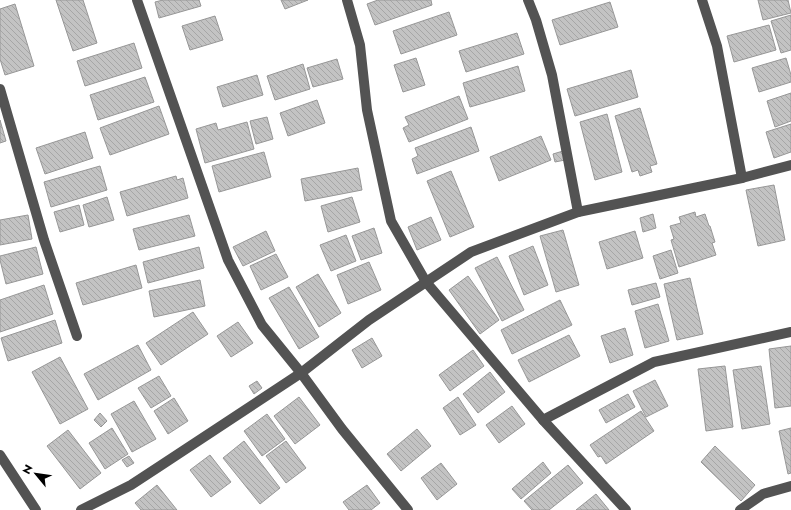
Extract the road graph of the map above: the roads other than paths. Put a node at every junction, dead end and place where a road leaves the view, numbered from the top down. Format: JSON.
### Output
{"nodes":[{"id":1,"x":137,"y":0,"type":"edge"},
{"id":2,"x":347,"y":0,"type":"edge"},
{"id":3,"x":528,"y":0,"type":"edge"},
{"id":4,"x":702,"y":0,"type":"edge"},
{"id":5,"x":0,"y":89,"type":"edge"},
{"id":6,"x":791,"y":165,"type":"edge"},
{"id":7,"x":742,"y":178,"type":"junction"},
{"id":8,"x":578,"y":212,"type":"junction"},
{"id":9,"x":426,"y":282,"type":"junction"},
{"id":10,"x":791,"y":332,"type":"edge"},
{"id":11,"x":77,"y":336,"type":"dead end"},
{"id":12,"x":301,"y":373,"type":"junction"},
{"id":13,"x":543,"y":420,"type":"junction"},
{"id":14,"x":0,"y":455,"type":"edge"},
{"id":15,"x":791,"y":486,"type":"edge"},
{"id":16,"x":36,"y":510,"type":"edge"},
{"id":17,"x":81,"y":510,"type":"edge"},
{"id":18,"x":408,"y":510,"type":"edge"},
{"id":19,"x":626,"y":510,"type":"edge"},
{"id":20,"x":740,"y":510,"type":"edge"}],
"edges":[{"from":1,"to":12,"type":"street"},
{"from":2,"to":9,"type":"street"},
{"from":3,"to":8,"type":"street"},
{"from":4,"to":7,"type":"street"},
{"from":5,"to":11,"type":"street"},
{"from":6,"to":7,"type":"street"},
{"from":7,"to":8,"type":"street"},
{"from":8,"to":9,"type":"street"},
{"from":9,"to":12,"type":"street"},
{"from":9,"to":13,"type":"street"},
{"from":10,"to":13,"type":"street"},
{"from":12,"to":17,"type":"street"},
{"from":12,"to":18,"type":"street"},
{"from":13,"to":19,"type":"street"},
{"from":14,"to":16,"type":"street"},
{"from":15,"to":20,"type":"street"}]}
